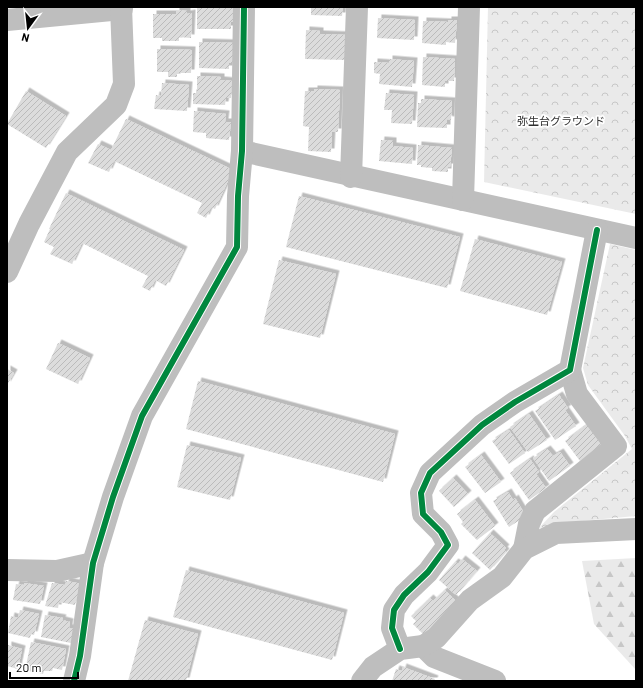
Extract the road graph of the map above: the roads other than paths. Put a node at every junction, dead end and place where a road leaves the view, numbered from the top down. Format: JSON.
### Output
{"nodes":[{"id":1,"x":244,"y":7,"type":"edge"},
{"id":2,"x":357,"y":7,"type":"edge"},
{"id":3,"x":469,"y":7,"type":"edge"},
{"id":4,"x":122,"y":8,"type":"edge"},
{"id":5,"x":10,"y":16,"type":"edge"},
{"id":6,"x":242,"y":151,"type":"junction"},
{"id":7,"x":351,"y":177,"type":"junction"},
{"id":8,"x":463,"y":200,"type":"junction"},
{"id":9,"x":597,"y":230,"type":"junction"},
{"id":10,"x":636,"y":238,"type":"edge"},
{"id":11,"x":7,"y":272,"type":"edge"},
{"id":12,"x":570,"y":370,"type":"junction"},
{"id":13,"x":636,"y":528,"type":"edge"},
{"id":14,"x":524,"y":549,"type":"junction"},
{"id":15,"x":93,"y":563,"type":"junction"},
{"id":16,"x":7,"y":570,"type":"edge"},
{"id":17,"x":423,"y":646,"type":"junction"},
{"id":18,"x":400,"y":649,"type":"junction"},
{"id":19,"x":74,"y":681,"type":"edge"},
{"id":20,"x":362,"y":681,"type":"edge"},
{"id":21,"x":495,"y":681,"type":"edge"}],
"edges":[{"from":1,"to":6,"type":"street"},
{"from":2,"to":7,"type":"street"},
{"from":3,"to":8,"type":"street"},
{"from":4,"to":5,"type":"street"},
{"from":4,"to":11,"type":"street"},
{"from":6,"to":7,"type":"street"},
{"from":6,"to":15,"type":"street"},
{"from":7,"to":8,"type":"street"},
{"from":8,"to":9,"type":"street"},
{"from":9,"to":10,"type":"street"},
{"from":9,"to":12,"type":"street"},
{"from":12,"to":14,"type":"street"},
{"from":12,"to":18,"type":"street"},
{"from":13,"to":14,"type":"street"},
{"from":14,"to":17,"type":"street"},
{"from":15,"to":16,"type":"street"},
{"from":15,"to":19,"type":"street"},
{"from":17,"to":18,"type":"street"},
{"from":17,"to":21,"type":"street"},
{"from":18,"to":20,"type":"street"}]}
